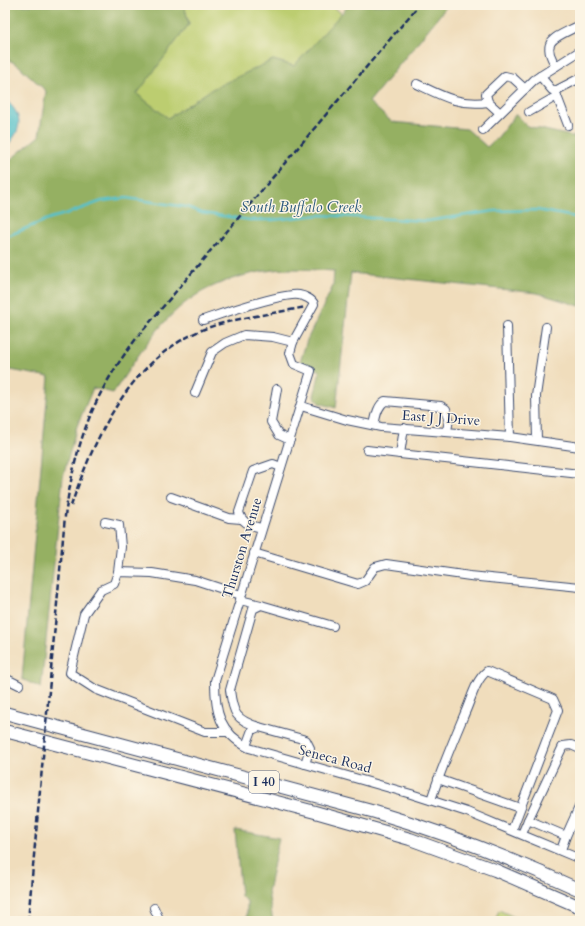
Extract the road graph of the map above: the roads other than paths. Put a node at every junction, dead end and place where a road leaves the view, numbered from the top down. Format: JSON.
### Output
{"nodes":[{"id":1,"x":580,"y":28,"type":"edge"},
{"id":2,"x":580,"y":51,"type":"edge"},
{"id":3,"x":556,"y":66,"type":"junction"},
{"id":4,"x":540,"y":76,"type":"junction"},
{"id":5,"x":580,"y":78,"type":"edge"},
{"id":6,"x":417,"y":84,"type":"dead end"},
{"id":7,"x":525,"y":89,"type":"junction"},
{"id":8,"x":557,"y":92,"type":"junction"},
{"id":9,"x":488,"y":102,"type":"junction"},
{"id":10,"x":529,"y":112,"type":"dead end"},
{"id":11,"x":500,"y":113,"type":"junction"},
{"id":12,"x":568,"y":125,"type":"dead end"},
{"id":13,"x":483,"y":130,"type":"dead end"},
{"id":14,"x":203,"y":320,"type":"dead end"},
{"id":15,"x":507,"y":326,"type":"dead end"},
{"id":16,"x":546,"y":327,"type":"dead end"},
{"id":17,"x":293,"y":342,"type":"junction"},
{"id":18,"x":277,"y":389,"type":"dead end"},
{"id":19,"x":195,"y":393,"type":"dead end"},
{"id":20,"x":301,"y":406,"type":"junction"},
{"id":21,"x":374,"y":425,"type":"junction"},
{"id":22,"x":404,"y":428,"type":"junction"},
{"id":23,"x":447,"y":431,"type":"junction"},
{"id":24,"x":510,"y":437,"type":"junction"},
{"id":25,"x":290,"y":440,"type":"junction"},
{"id":26,"x":537,"y":440,"type":"junction"},
{"id":27,"x":580,"y":447,"type":"edge"},
{"id":28,"x":366,"y":450,"type":"dead end"},
{"id":29,"x":400,"y":454,"type":"junction"},
{"id":30,"x":281,"y":468,"type":"junction"},
{"id":31,"x":580,"y":474,"type":"edge"},
{"id":32,"x":171,"y":497,"type":"dead end"},
{"id":33,"x":241,"y":519,"type":"junction"},
{"id":34,"x":105,"y":522,"type":"dead end"},
{"id":35,"x":261,"y":528,"type":"junction"},
{"id":36,"x":254,"y":553,"type":"junction"},
{"id":37,"x":118,"y":572,"type":"junction"},
{"id":38,"x":580,"y":587,"type":"edge"},
{"id":39,"x":240,"y":598,"type":"junction"},
{"id":40,"x":261,"y":605,"type":"junction"},
{"id":41,"x":333,"y":626,"type":"dead end"},
{"id":42,"x":5,"y":678,"type":"edge"},
{"id":43,"x":19,"y":684,"type":"dead end"},
{"id":44,"x":5,"y":713,"type":"edge"},
{"id":45,"x":259,"y":727,"type":"junction"},
{"id":46,"x":5,"y":731,"type":"edge"},
{"id":47,"x":228,"y":732,"type":"junction"},
{"id":48,"x":246,"y":746,"type":"junction"},
{"id":49,"x":580,"y":749,"type":"edge"},
{"id":50,"x":305,"y":764,"type":"junction"},
{"id":51,"x":438,"y":779,"type":"junction"},
{"id":52,"x":431,"y":800,"type":"junction"},
{"id":53,"x":580,"y":805,"type":"edge"},
{"id":54,"x":520,"y":808,"type":"junction"},
{"id":55,"x":528,"y":820,"type":"junction"},
{"id":56,"x":512,"y":830,"type":"junction"},
{"id":57,"x":522,"y":834,"type":"junction"},
{"id":58,"x":566,"y":836,"type":"junction"},
{"id":59,"x":561,"y":850,"type":"junction"},
{"id":60,"x":580,"y":859,"type":"edge"},
{"id":61,"x":580,"y":890,"type":"edge"},
{"id":62,"x":154,"y":908,"type":"dead end"},
{"id":63,"x":580,"y":908,"type":"edge"},
{"id":64,"x":160,"y":921,"type":"edge"}],
"edges":[{"from":1,"to":3,"type":"street"},
{"from":2,"to":3,"type":"street"},
{"from":3,"to":4,"type":"street"},
{"from":4,"to":7,"type":"street"},
{"from":4,"to":8,"type":"street"},
{"from":5,"to":8,"type":"street"},
{"from":6,"to":9,"type":"street"},
{"from":7,"to":9,"type":"street"},
{"from":7,"to":11,"type":"street"},
{"from":8,"to":10,"type":"street"},
{"from":8,"to":12,"type":"street"},
{"from":9,"to":11,"type":"street"},
{"from":11,"to":13,"type":"street"},
{"from":14,"to":17,"type":"street"},
{"from":15,"to":24,"type":"street"},
{"from":16,"to":26,"type":"street"},
{"from":17,"to":19,"type":"street"},
{"from":17,"to":20,"type":"street","name":"Thurston Avenue"},
{"from":18,"to":25,"type":"street"},
{"from":20,"to":21,"type":"street","name":"East J J Drive"},
{"from":20,"to":25,"type":"street","name":"Thurston Avenue"},
{"from":21,"to":22,"type":"street","name":"East J J Drive"},
{"from":21,"to":23,"type":"street"},
{"from":22,"to":23,"type":"street","name":"East J J Drive"},
{"from":22,"to":29,"type":"street"},
{"from":23,"to":24,"type":"street","name":"East J J Drive"},
{"from":24,"to":26,"type":"street","name":"East J J Drive"},
{"from":25,"to":30,"type":"street","name":"Thurston Avenue"},
{"from":26,"to":27,"type":"street","name":"East J J Drive"},
{"from":28,"to":29,"type":"street"},
{"from":29,"to":31,"type":"street"},
{"from":30,"to":33,"type":"street"},
{"from":30,"to":35,"type":"street","name":"Thurston Avenue"},
{"from":32,"to":33,"type":"street"},
{"from":33,"to":35,"type":"street"},
{"from":34,"to":37,"type":"street"},
{"from":35,"to":36,"type":"street","name":"Thurston Avenue"},
{"from":36,"to":38,"type":"street"},
{"from":36,"to":39,"type":"street","name":"Thurston Avenue"},
{"from":37,"to":39,"type":"street"},
{"from":37,"to":47,"type":"street"},
{"from":39,"to":40,"type":"street"},
{"from":39,"to":47,"type":"street","name":"Thurston Avenue"},
{"from":40,"to":41,"type":"street"},
{"from":40,"to":45,"type":"street"},
{"from":42,"to":43,"type":"street"},
{"from":44,"to":61,"type":"highway","number":"I 40"},
{"from":45,"to":48,"type":"street"},
{"from":45,"to":50,"type":"street"},
{"from":46,"to":63,"type":"highway","number":"I 40"},
{"from":47,"to":48,"type":"street","name":"Seneca Road"},
{"from":48,"to":50,"type":"street","name":"Seneca Road"},
{"from":49,"to":55,"type":"street"},
{"from":50,"to":52,"type":"street","name":"Seneca Road"},
{"from":51,"to":52,"type":"street"},
{"from":51,"to":54,"type":"street"},
{"from":51,"to":54,"type":"street"},
{"from":52,"to":56,"type":"street","name":"Seneca Road"},
{"from":53,"to":58,"type":"street"},
{"from":54,"to":56,"type":"street"},
{"from":55,"to":57,"type":"street"},
{"from":55,"to":58,"type":"street"},
{"from":56,"to":57,"type":"street","name":"Seneca Road"},
{"from":57,"to":59,"type":"street","name":"Seneca Road"},
{"from":58,"to":59,"type":"street"},
{"from":59,"to":60,"type":"street","name":"Seneca Road"},
{"from":62,"to":64,"type":"street"}]}
